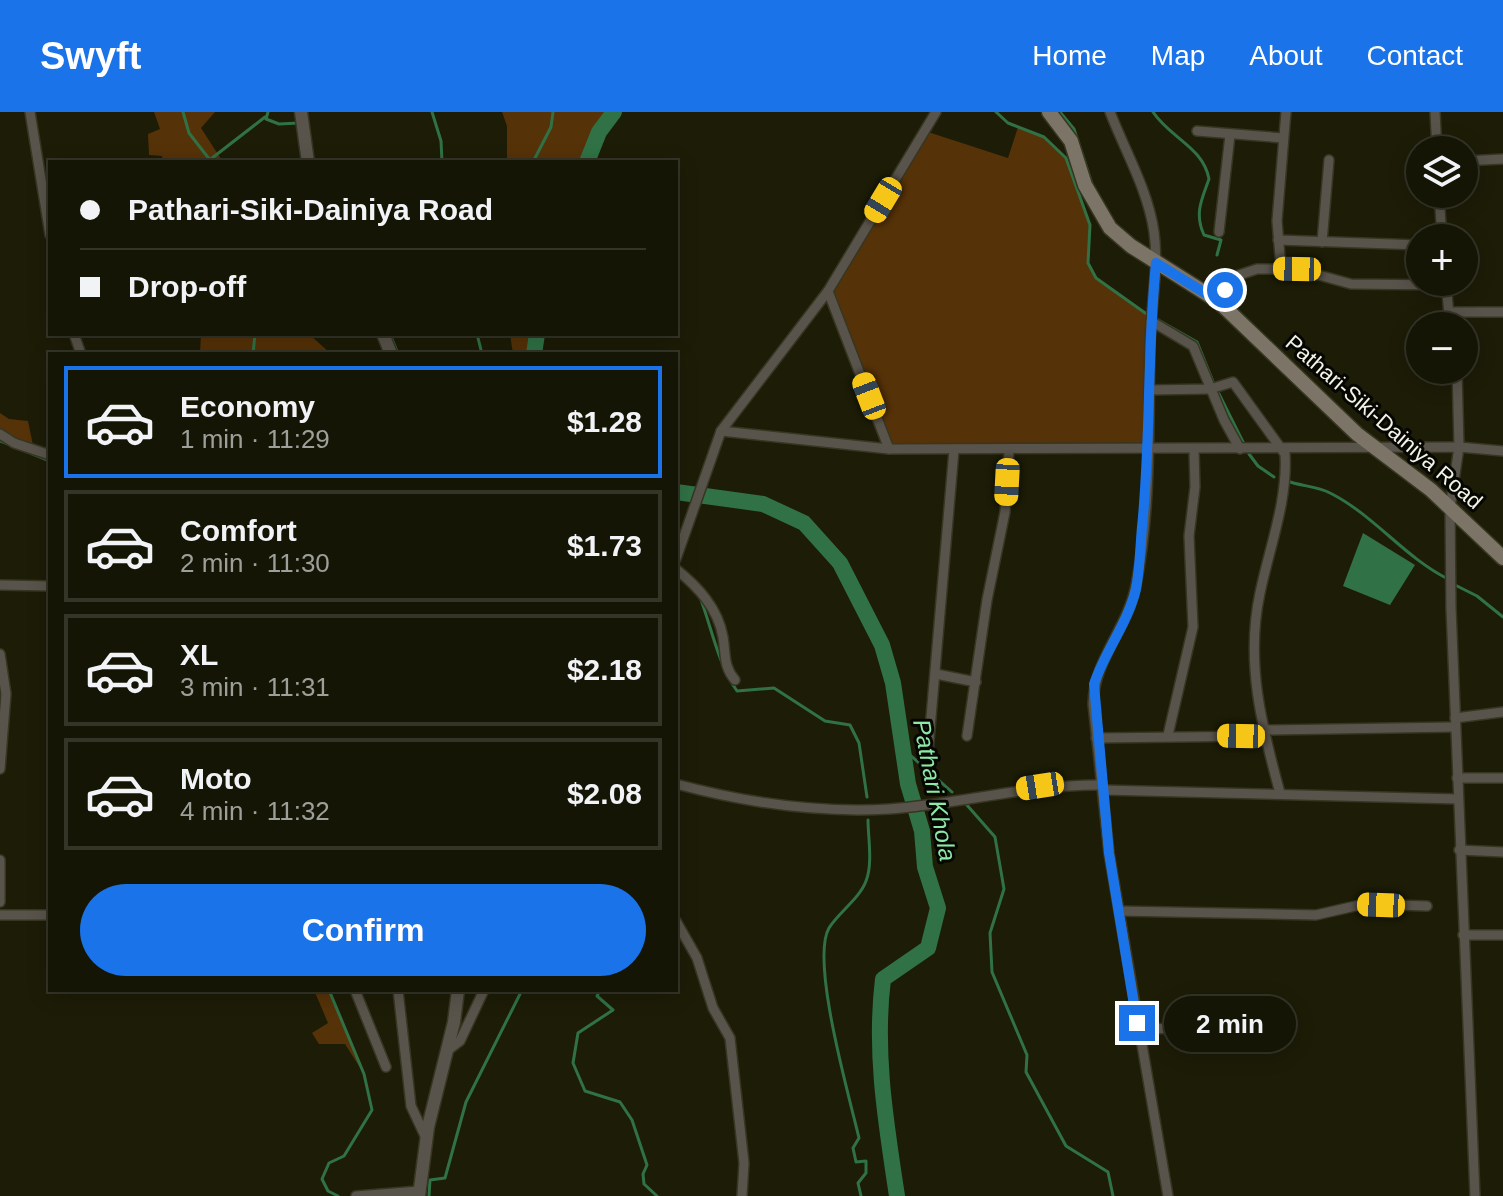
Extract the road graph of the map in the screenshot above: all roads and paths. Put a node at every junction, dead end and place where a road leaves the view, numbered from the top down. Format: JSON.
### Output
{"nodes":[{"id":1,"x":30,"y":112,"type":"edge"},
{"id":2,"x":301,"y":112,"type":"edge"},
{"id":3,"x":936,"y":112,"type":"edge"},
{"id":4,"x":1049,"y":112,"type":"edge"},
{"id":5,"x":1110,"y":112,"type":"edge"},
{"id":6,"x":1286,"y":112,"type":"edge"},
{"id":7,"x":1435,"y":112,"type":"edge"},
{"id":8,"x":1197,"y":131,"type":"dead end"},
{"id":9,"x":1230,"y":135,"type":"junction"},
{"id":10,"x":1436,"y":136,"type":"edge"},
{"id":11,"x":1283,"y":138,"type":"junction"},
{"id":12,"x":1503,"y":159,"type":"edge"},
{"id":13,"x":307,"y":160,"type":"edge"},
{"id":14,"x":1329,"y":160,"type":"dead end"},
{"id":15,"x":1478,"y":160,"type":"edge"},
{"id":16,"x":48,"y":223,"type":"edge"},
{"id":17,"x":1219,"y":232,"type":"dead end"},
{"id":18,"x":1278,"y":240,"type":"junction"},
{"id":19,"x":1322,"y":242,"type":"junction"},
{"id":20,"x":1406,"y":245,"type":"edge"},
{"id":21,"x":1156,"y":263,"type":"junction"},
{"id":22,"x":1281,"y":268,"type":"junction"},
{"id":23,"x":1406,"y":283,"type":"edge"},
{"id":24,"x":828,"y":291,"type":"junction"},
{"id":25,"x":1447,"y":296,"type":"edge"},
{"id":26,"x":1218,"y":301,"type":"junction"},
{"id":27,"x":1448,"y":312,"type":"edge"},
{"id":28,"x":1478,"y":312,"type":"edge"},
{"id":29,"x":1503,"y":312,"type":"edge"},
{"id":30,"x":1151,"y":321,"type":"junction"},
{"id":31,"x":1457,"y":384,"type":"edge"},
{"id":32,"x":1210,"y":389,"type":"junction"},
{"id":33,"x":1149,"y":390,"type":"junction"},
{"id":34,"x":721,"y":431,"type":"junction"},
{"id":35,"x":0,"y":434,"type":"edge"},
{"id":36,"x":1459,"y":447,"type":"junction"},
{"id":37,"x":1282,"y":448,"type":"junction"},
{"id":38,"x":1376,"y":448,"type":"junction"},
{"id":39,"x":889,"y":449,"type":"junction"},
{"id":40,"x":1240,"y":449,"type":"junction"},
{"id":41,"x":954,"y":450,"type":"junction"},
{"id":42,"x":1149,"y":450,"type":"junction"},
{"id":43,"x":1194,"y":450,"type":"junction"},
{"id":44,"x":1009,"y":451,"type":"junction"},
{"id":45,"x":1503,"y":451,"type":"edge"},
{"id":46,"x":48,"y":454,"type":"edge"},
{"id":47,"x":1450,"y":508,"type":"junction"},
{"id":48,"x":678,"y":552,"type":"edge"},
{"id":49,"x":1503,"y":558,"type":"edge"},
{"id":50,"x":678,"y":571,"type":"edge"},
{"id":51,"x":0,"y":585,"type":"edge"},
{"id":52,"x":48,"y":586,"type":"edge"},
{"id":53,"x":0,"y":654,"type":"edge"},
{"id":54,"x":936,"y":674,"type":"junction"},
{"id":55,"x":735,"y":680,"type":"dead end"},
{"id":56,"x":976,"y":682,"type":"junction"},
{"id":57,"x":1503,"y":712,"type":"edge"},
{"id":58,"x":1455,"y":722,"type":"junction"},
{"id":59,"x":1264,"y":733,"type":"junction"},
{"id":60,"x":1168,"y":735,"type":"junction"},
{"id":61,"x":967,"y":736,"type":"dead end"},
{"id":62,"x":1096,"y":738,"type":"junction"},
{"id":63,"x":927,"y":764,"type":"dead end"},
{"id":64,"x":0,"y":769,"type":"edge"},
{"id":65,"x":1457,"y":778,"type":"junction"},
{"id":66,"x":1503,"y":778,"type":"edge"},
{"id":67,"x":678,"y":784,"type":"edge"},
{"id":68,"x":1102,"y":788,"type":"junction"},
{"id":69,"x":1280,"y":793,"type":"junction"},
{"id":70,"x":1458,"y":799,"type":"junction"},
{"id":71,"x":1459,"y":850,"type":"junction"},
{"id":72,"x":1503,"y":852,"type":"edge"},
{"id":73,"x":0,"y":860,"type":"edge"},
{"id":74,"x":0,"y":902,"type":"edge"},
{"id":75,"x":1427,"y":906,"type":"dead end"},
{"id":76,"x":1119,"y":911,"type":"junction"},
{"id":77,"x":0,"y":915,"type":"edge"},
{"id":78,"x":48,"y":915,"type":"edge"},
{"id":79,"x":678,"y":925,"type":"edge"},
{"id":80,"x":1463,"y":935,"type":"junction"},
{"id":81,"x":1503,"y":935,"type":"edge"},
{"id":82,"x":356,"y":992,"type":"edge"},
{"id":83,"x":398,"y":992,"type":"edge"},
{"id":84,"x":458,"y":992,"type":"edge"},
{"id":85,"x":483,"y":992,"type":"edge"},
{"id":86,"x":1138,"y":1028,"type":"junction"},
{"id":87,"x":1252,"y":1031,"type":"dead end"},
{"id":88,"x":447,"y":1051,"type":"junction"},
{"id":89,"x":386,"y":1067,"type":"dead end"},
{"id":90,"x":426,"y":1138,"type":"junction"},
{"id":91,"x":419,"y":1194,"type":"edge"},
{"id":92,"x":356,"y":1196,"type":"edge"},
{"id":93,"x":742,"y":1196,"type":"edge"},
{"id":94,"x":1168,"y":1196,"type":"edge"},
{"id":95,"x":1475,"y":1196,"type":"edge"}],
"edges":[{"from":1,"to":16,"type":"street"},
{"from":2,"to":13,"type":"street"},
{"from":3,"to":24,"type":"street"},
{"from":4,"to":21,"type":"main road","name":"Pathari-Siki-Dainiya Road"},
{"from":5,"to":21,"type":"street"},
{"from":6,"to":11,"type":"street"},
{"from":7,"to":10,"type":"street"},
{"from":8,"to":9,"type":"street"},
{"from":9,"to":11,"type":"street"},
{"from":9,"to":17,"type":"street"},
{"from":11,"to":18,"type":"street"},
{"from":12,"to":15,"type":"street"},
{"from":14,"to":19,"type":"street"},
{"from":18,"to":19,"type":"street"},
{"from":18,"to":22,"type":"street"},
{"from":19,"to":20,"type":"street"},
{"from":21,"to":26,"type":"main road","name":"Pathari-Siki-Dainiya Road"},
{"from":21,"to":30,"type":"street"},
{"from":22,"to":23,"type":"street"},
{"from":22,"to":26,"type":"street"},
{"from":24,"to":34,"type":"street"},
{"from":24,"to":39,"type":"street"},
{"from":25,"to":27,"type":"street"},
{"from":26,"to":38,"type":"main road","name":"Pathari-Siki-Dainiya Road"},
{"from":28,"to":29,"type":"street"},
{"from":30,"to":32,"type":"street"},
{"from":30,"to":33,"type":"street"},
{"from":31,"to":36,"type":"street"},
{"from":32,"to":33,"type":"street"},
{"from":32,"to":37,"type":"street"},
{"from":32,"to":40,"type":"street"},
{"from":33,"to":42,"type":"street"},
{"from":34,"to":39,"type":"street"},
{"from":34,"to":48,"type":"street"},
{"from":35,"to":46,"type":"street"},
{"from":36,"to":38,"type":"street"},
{"from":36,"to":45,"type":"street"},
{"from":36,"to":47,"type":"street"},
{"from":37,"to":38,"type":"street"},
{"from":37,"to":40,"type":"street"},
{"from":37,"to":59,"type":"street"},
{"from":38,"to":47,"type":"main road","name":"Pathari-Siki-Dainiya Road"},
{"from":39,"to":41,"type":"street"},
{"from":40,"to":43,"type":"street"},
{"from":41,"to":44,"type":"street"},
{"from":41,"to":54,"type":"street"},
{"from":42,"to":43,"type":"street"},
{"from":42,"to":44,"type":"street"},
{"from":42,"to":62,"type":"street"},
{"from":43,"to":60,"type":"street"},
{"from":44,"to":56,"type":"street"},
{"from":47,"to":49,"type":"main road","name":"Pathari-Siki-Dainiya Road"},
{"from":47,"to":58,"type":"street"},
{"from":50,"to":55,"type":"street"},
{"from":51,"to":52,"type":"street"},
{"from":53,"to":64,"type":"street"},
{"from":54,"to":56,"type":"street"},
{"from":54,"to":63,"type":"street"},
{"from":56,"to":61,"type":"street"},
{"from":57,"to":58,"type":"street"},
{"from":58,"to":59,"type":"street"},
{"from":58,"to":65,"type":"street"},
{"from":59,"to":60,"type":"street"},
{"from":59,"to":69,"type":"street"},
{"from":60,"to":62,"type":"street"},
{"from":62,"to":68,"type":"street"},
{"from":65,"to":66,"type":"street"},
{"from":65,"to":70,"type":"street"},
{"from":67,"to":68,"type":"street"},
{"from":68,"to":69,"type":"street"},
{"from":68,"to":76,"type":"street"},
{"from":69,"to":70,"type":"street"},
{"from":70,"to":71,"type":"street"},
{"from":71,"to":72,"type":"street"},
{"from":71,"to":80,"type":"street"},
{"from":73,"to":74,"type":"street"},
{"from":75,"to":76,"type":"street"},
{"from":76,"to":86,"type":"street"},
{"from":77,"to":78,"type":"street"},
{"from":79,"to":93,"type":"street"},
{"from":80,"to":81,"type":"street"},
{"from":80,"to":95,"type":"street"},
{"from":82,"to":89,"type":"street"},
{"from":83,"to":90,"type":"street"},
{"from":84,"to":88,"type":"street"},
{"from":85,"to":88,"type":"street"},
{"from":86,"to":87,"type":"street"},
{"from":86,"to":94,"type":"street"},
{"from":88,"to":90,"type":"street"},
{"from":90,"to":91,"type":"street"},
{"from":91,"to":92,"type":"street"}]}
